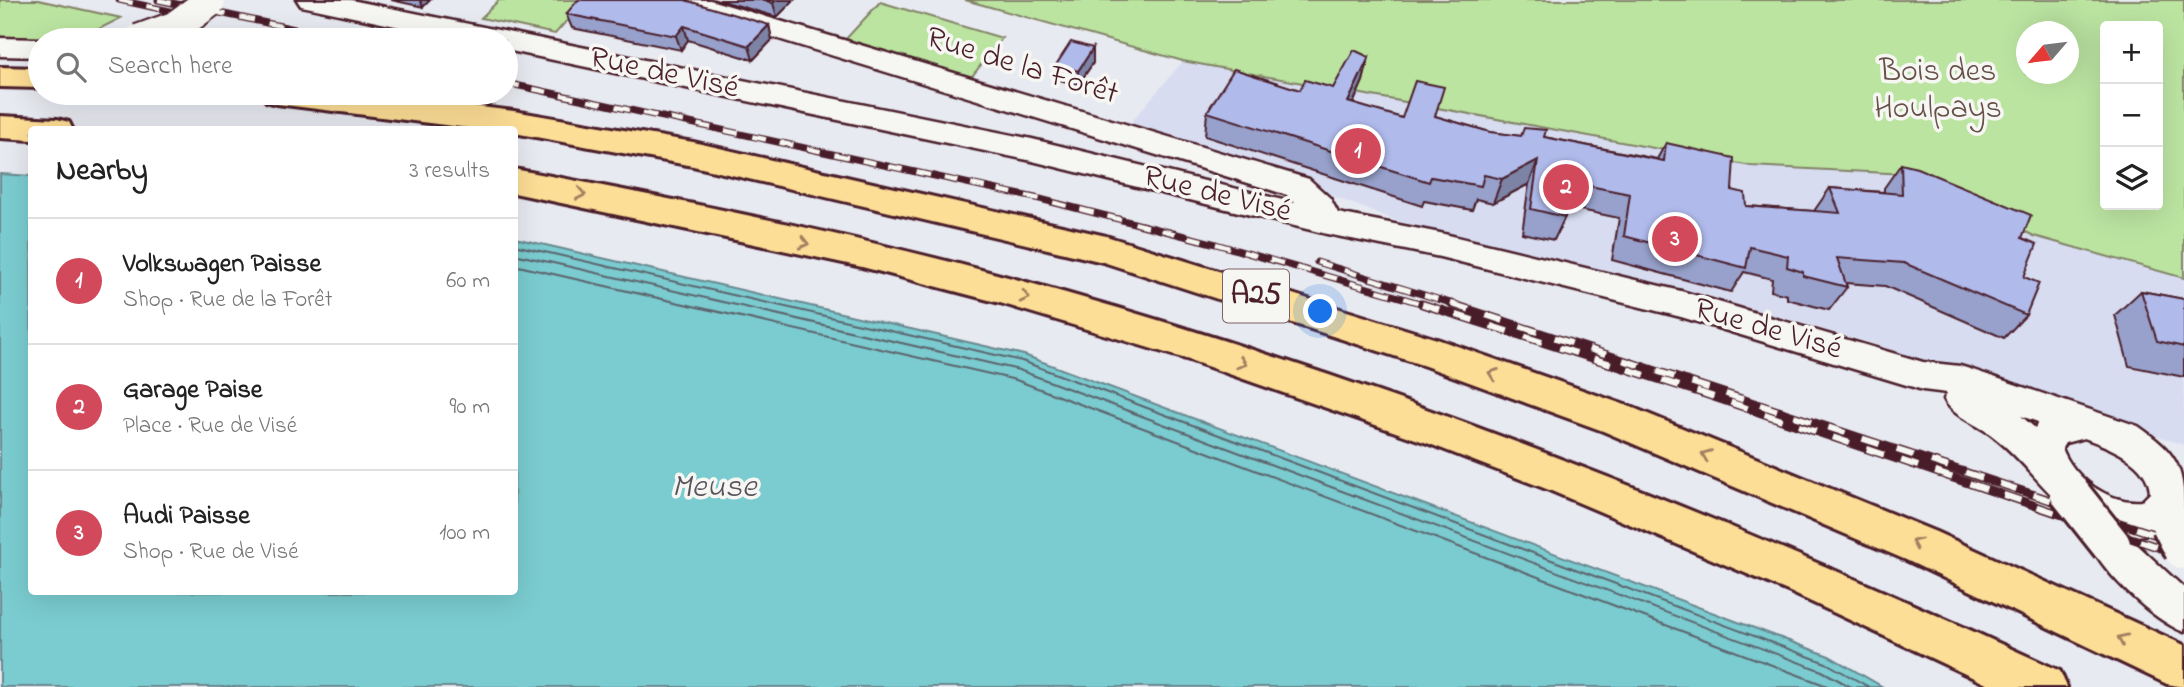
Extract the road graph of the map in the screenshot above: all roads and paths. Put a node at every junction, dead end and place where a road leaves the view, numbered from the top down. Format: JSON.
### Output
{"nodes":[{"id":1,"x":311,"y":0,"type":"edge"},
{"id":2,"x":681,"y":0,"type":"edge"},
{"id":3,"x":210,"y":1,"type":"edge"},
{"id":4,"x":172,"y":28,"type":"edge"},
{"id":5,"x":442,"y":28,"type":"edge"},
{"id":6,"x":518,"y":44,"type":"edge"},
{"id":7,"x":0,"y":47,"type":"edge"},
{"id":8,"x":28,"y":48,"type":"edge"},
{"id":9,"x":0,"y":77,"type":"edge"},
{"id":10,"x":28,"y":78,"type":"edge"},
{"id":11,"x":375,"y":105,"type":"edge"},
{"id":12,"x":0,"y":127,"type":"edge"},
{"id":13,"x":28,"y":128,"type":"edge"},
{"id":14,"x":518,"y":182,"type":"edge"},
{"id":15,"x":1327,"y":222,"type":"junction"},
{"id":16,"x":1923,"y":376,"type":"junction"},
{"id":17,"x":2084,"y":423,"type":"junction"},
{"id":18,"x":2125,"y":437,"type":"junction"},
{"id":19,"x":2184,"y":456,"type":"edge"},
{"id":20,"x":2046,"y":461,"type":"junction"},
{"id":21,"x":2069,"y":492,"type":"junction"},
{"id":22,"x":2171,"y":514,"type":"edge"},
{"id":23,"x":2184,"y":613,"type":"edge"},
{"id":24,"x":2184,"y":668,"type":"edge"},
{"id":25,"x":2043,"y":687,"type":"edge"}],
"edges":[{"from":1,"to":5,"type":"main road","name":"Rue de Visé"},
{"from":2,"to":15,"type":"main road","name":"Rue de la Forêt"},
{"from":3,"to":4,"type":"main road","bridge":true},
{"from":6,"to":15,"type":"main road","name":"Rue de Visé"},
{"from":7,"to":8,"type":"main road"},
{"from":9,"to":10,"type":"highway"},
{"from":24,"to":11,"type":"highway","number":"A25","one_way":true},
{"from":12,"to":13,"type":"highway"},
{"from":14,"to":25,"type":"highway","number":"A25","one_way":true},
{"from":15,"to":16,"type":"main road","name":"Rue de Visé"},
{"from":16,"to":17,"type":"main road","name":"Rue de Visé"},
{"from":16,"to":20,"type":"main road","name":"Rue de Visé"},
{"from":17,"to":18,"type":"main road","name":"Rue de Visé"},
{"from":17,"to":20,"type":"main road"},
{"from":18,"to":19,"type":"main road","name":"Rue de Visé"},
{"from":18,"to":22,"type":"main road","name":"Rue de Visé"},
{"from":20,"to":21,"type":"main road","name":"Rue de Visé"},
{"from":21,"to":22,"type":"main road","name":"Rue de Visé"},
{"from":21,"to":23,"type":"main road","bridge":true}]}
